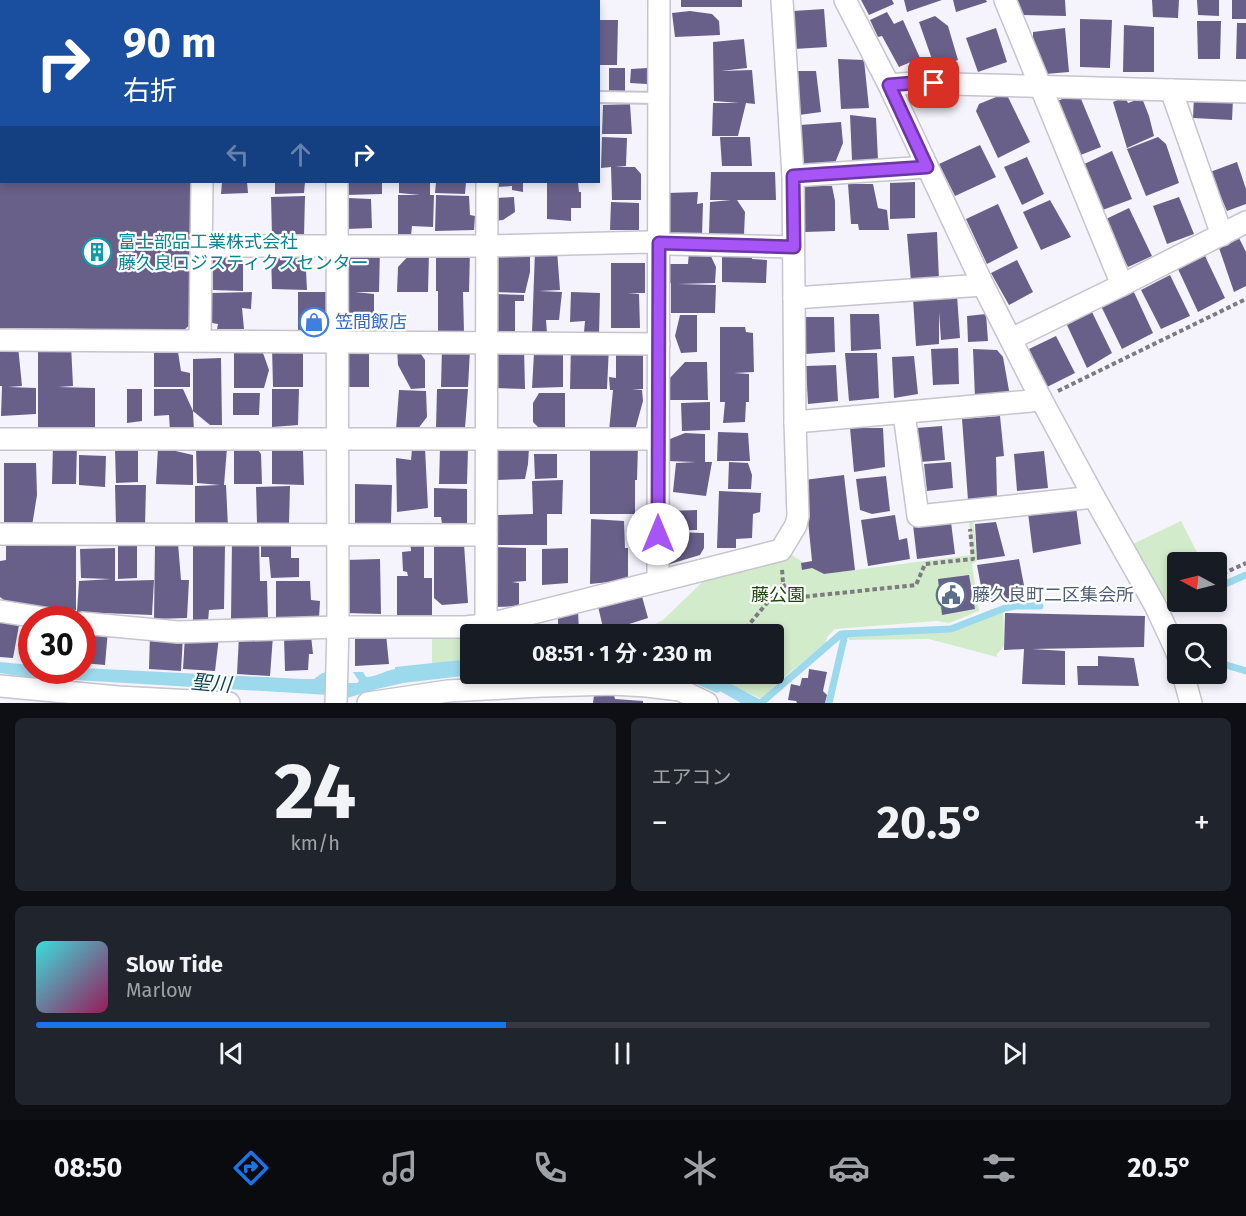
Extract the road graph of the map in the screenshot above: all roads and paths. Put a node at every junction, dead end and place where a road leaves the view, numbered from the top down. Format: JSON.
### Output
{"nodes":[{"id":1,"x":659,"y":0,"type":"edge"},
{"id":2,"x":782,"y":0,"type":"edge"},
{"id":3,"x":845,"y":0,"type":"edge"},
{"id":4,"x":1005,"y":0,"type":"edge"},
{"id":5,"x":889,"y":85,"type":"junction"},
{"id":6,"x":1040,"y":86,"type":"junction"},
{"id":7,"x":1171,"y":90,"type":"junction"},
{"id":8,"x":1246,"y":92,"type":"edge"},
{"id":9,"x":600,"y":97,"type":"edge"},
{"id":10,"x":659,"y":98,"type":"junction"},
{"id":11,"x":927,"y":167,"type":"junction"},
{"id":12,"x":793,"y":176,"type":"junction"},
{"id":13,"x":201,"y":183,"type":"edge"},
{"id":14,"x":337,"y":183,"type":"edge"},
{"id":15,"x":487,"y":183,"type":"edge"},
{"id":16,"x":1246,"y":222,"type":"edge"},
{"id":17,"x":1222,"y":234,"type":"junction"},
{"id":18,"x":659,"y":243,"type":"junction"},
{"id":19,"x":201,"y":246,"type":"junction"},
{"id":20,"x":337,"y":246,"type":"junction"},
{"id":21,"x":486,"y":246,"type":"junction"},
{"id":22,"x":794,"y":247,"type":"junction"},
{"id":23,"x":983,"y":285,"type":"junction"},
{"id":24,"x":1122,"y":285,"type":"junction"},
{"id":25,"x":794,"y":298,"type":"junction"},
{"id":26,"x":1246,"y":299,"type":"edge"},
{"id":27,"x":1011,"y":339,"type":"junction"},
{"id":28,"x":0,"y":340,"type":"edge"},
{"id":29,"x":200,"y":340,"type":"junction"},
{"id":30,"x":337,"y":343,"type":"junction"},
{"id":31,"x":486,"y":343,"type":"junction"},
{"id":32,"x":659,"y":344,"type":"junction"},
{"id":33,"x":1041,"y":399,"type":"junction"},
{"id":34,"x":904,"y":414,"type":"junction"},
{"id":35,"x":795,"y":422,"type":"junction"},
{"id":36,"x":337,"y":439,"type":"junction"},
{"id":37,"x":486,"y":439,"type":"junction"},
{"id":38,"x":658,"y":439,"type":"junction"},
{"id":39,"x":0,"y":440,"type":"edge"},
{"id":40,"x":1094,"y":497,"type":"junction"},
{"id":41,"x":968,"y":511,"type":"junction"},
{"id":42,"x":0,"y":534,"type":"edge"},
{"id":43,"x":337,"y":535,"type":"junction"},
{"id":44,"x":486,"y":536,"type":"junction"},
{"id":45,"x":781,"y":550,"type":"junction"},
{"id":46,"x":1246,"y":563,"type":"edge"},
{"id":47,"x":1227,"y":572,"type":"edge"},
{"id":48,"x":658,"y":581,"type":"junction"},
{"id":49,"x":783,"y":584,"type":"junction"},
{"id":50,"x":0,"y":611,"type":"edge"},
{"id":51,"x":18,"y":614,"type":"edge"},
{"id":52,"x":96,"y":624,"type":"edge"},
{"id":53,"x":486,"y":624,"type":"edge"},
{"id":54,"x":490,"y":624,"type":"edge"},
{"id":55,"x":749,"y":624,"type":"edge"},
{"id":56,"x":338,"y":627,"type":"junction"},
{"id":57,"x":460,"y":627,"type":"edge"},
{"id":58,"x":1167,"y":631,"type":"edge"},
{"id":59,"x":1185,"y":684,"type":"edge"},
{"id":60,"x":4,"y":692,"type":"edge"},
{"id":61,"x":542,"y":694,"type":"edge"},
{"id":62,"x":647,"y":694,"type":"edge"},
{"id":63,"x":449,"y":697,"type":"edge"},
{"id":64,"x":118,"y":700,"type":"edge"},
{"id":65,"x":336,"y":702,"type":"edge"},
{"id":66,"x":224,"y":703,"type":"edge"},
{"id":67,"x":230,"y":703,"type":"edge"},
{"id":68,"x":368,"y":703,"type":"edge"},
{"id":69,"x":707,"y":703,"type":"edge"},
{"id":70,"x":1191,"y":703,"type":"edge"}],
"edges":[{"from":1,"to":10,"type":"street"},
{"from":2,"to":12,"type":"street"},
{"from":3,"to":5,"type":"street"},
{"from":4,"to":6,"type":"street"},
{"from":5,"to":6,"type":"street"},
{"from":5,"to":11,"type":"street"},
{"from":6,"to":7,"type":"street"},
{"from":6,"to":24,"type":"street"},
{"from":7,"to":8,"type":"street"},
{"from":7,"to":17,"type":"street"},
{"from":9,"to":10,"type":"lane"},
{"from":10,"to":18,"type":"street"},
{"from":11,"to":12,"type":"street"},
{"from":11,"to":23,"type":"street"},
{"from":12,"to":22,"type":"street"},
{"from":13,"to":19,"type":"street"},
{"from":14,"to":20,"type":"street"},
{"from":15,"to":21,"type":"street"},
{"from":16,"to":17,"type":"street"},
{"from":17,"to":24,"type":"street"},
{"from":18,"to":21,"type":"street"},
{"from":18,"to":22,"type":"street"},
{"from":18,"to":32,"type":"street"},
{"from":19,"to":20,"type":"street"},
{"from":19,"to":29,"type":"street"},
{"from":20,"to":21,"type":"street"},
{"from":20,"to":30,"type":"street"},
{"from":21,"to":31,"type":"street"},
{"from":22,"to":25,"type":"street"},
{"from":23,"to":25,"type":"street"},
{"from":23,"to":27,"type":"street"},
{"from":24,"to":27,"type":"street"},
{"from":25,"to":35,"type":"street"},
{"from":26,"to":33,"type":"path"},
{"from":27,"to":33,"type":"street"},
{"from":28,"to":29,"type":"street"},
{"from":29,"to":30,"type":"street"},
{"from":30,"to":31,"type":"street"},
{"from":30,"to":36,"type":"street"},
{"from":31,"to":32,"type":"street"},
{"from":31,"to":37,"type":"street"},
{"from":32,"to":38,"type":"street"},
{"from":33,"to":34,"type":"street"},
{"from":33,"to":40,"type":"street"},
{"from":34,"to":35,"type":"street"},
{"from":34,"to":41,"type":"street"},
{"from":35,"to":45,"type":"street"},
{"from":36,"to":37,"type":"street"},
{"from":36,"to":39,"type":"street"},
{"from":36,"to":43,"type":"street"},
{"from":37,"to":38,"type":"street"},
{"from":37,"to":44,"type":"street"},
{"from":38,"to":48,"type":"street"},
{"from":40,"to":41,"type":"street"},
{"from":40,"to":58,"type":"street"},
{"from":41,"to":49,"type":"path"},
{"from":42,"to":43,"type":"street"},
{"from":43,"to":44,"type":"street"},
{"from":43,"to":56,"type":"street"},
{"from":44,"to":53,"type":"street"},
{"from":45,"to":48,"type":"street"},
{"from":45,"to":49,"type":"path"},
{"from":46,"to":47,"type":"path"},
{"from":48,"to":54,"type":"street"},
{"from":49,"to":55,"type":"path"},
{"from":50,"to":51,"type":"street"},
{"from":52,"to":56,"type":"street"},
{"from":56,"to":57,"type":"street"},
{"from":56,"to":65,"type":"street"},
{"from":59,"to":70,"type":"street"},
{"from":60,"to":64,"type":"street"},
{"from":61,"to":62,"type":"street"},
{"from":61,"to":63,"type":"street"},
{"from":62,"to":69,"type":"street"},
{"from":63,"to":68,"type":"street"},
{"from":64,"to":66,"type":"street"},
{"from":66,"to":67,"type":"street"}]}
